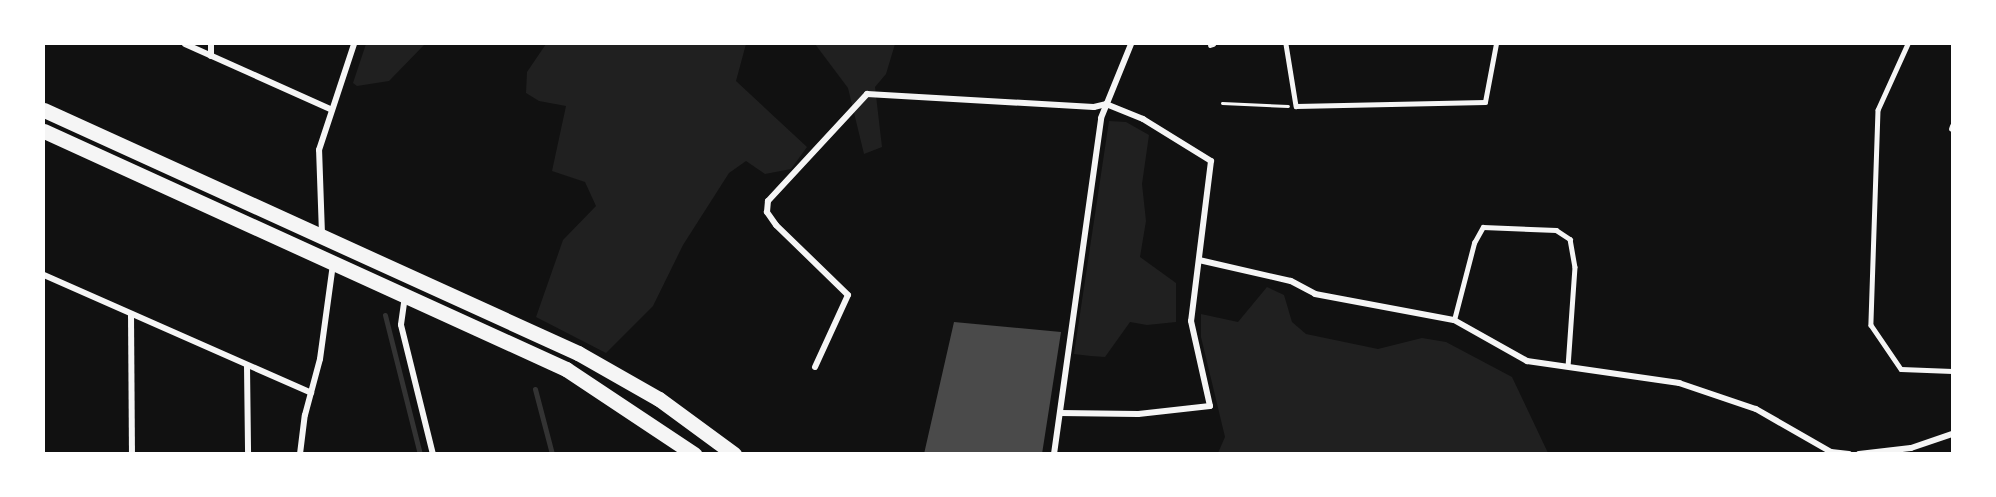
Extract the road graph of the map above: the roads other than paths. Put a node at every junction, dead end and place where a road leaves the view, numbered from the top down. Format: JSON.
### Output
{"nodes":[{"id":1,"x":185,"y":44,"type":"edge"},
{"id":2,"x":211,"y":44,"type":"edge"},
{"id":3,"x":354,"y":44,"type":"edge"},
{"id":4,"x":1131,"y":44,"type":"edge"},
{"id":5,"x":1286,"y":44,"type":"edge"},
{"id":6,"x":1496,"y":44,"type":"edge"},
{"id":7,"x":1908,"y":44,"type":"edge"},
{"id":8,"x":211,"y":56,"type":"junction"},
{"id":9,"x":1106,"y":104,"type":"junction"},
{"id":10,"x":330,"y":109,"type":"junction"},
{"id":11,"x":44,"y":110,"type":"edge"},
{"id":12,"x":44,"y":131,"type":"edge"},
{"id":13,"x":322,"y":235,"type":"junction"},
{"id":14,"x":1199,"y":260,"type":"junction"},
{"id":15,"x":333,"y":263,"type":"junction"},
{"id":16,"x":44,"y":275,"type":"edge"},
{"id":17,"x":405,"y":295,"type":"junction"},
{"id":18,"x":132,"y":314,"type":"junction"},
{"id":19,"x":1454,"y":320,"type":"junction"},
{"id":20,"x":247,"y":366,"type":"junction"},
{"id":21,"x":1568,"y":366,"type":"junction"},
{"id":22,"x":815,"y":367,"type":"dead end"},
{"id":23,"x":1953,"y":371,"type":"edge"},
{"id":24,"x":311,"y":393,"type":"junction"},
{"id":25,"x":1060,"y":413,"type":"junction"},
{"id":26,"x":1953,"y":434,"type":"edge"},
{"id":27,"x":132,"y":453,"type":"edge"},
{"id":28,"x":248,"y":453,"type":"edge"},
{"id":29,"x":300,"y":453,"type":"edge"},
{"id":30,"x":433,"y":453,"type":"edge"},
{"id":31,"x":694,"y":453,"type":"edge"},
{"id":32,"x":734,"y":453,"type":"edge"},
{"id":33,"x":1054,"y":453,"type":"edge"},
{"id":34,"x":1849,"y":453,"type":"edge"},
{"id":35,"x":1859,"y":453,"type":"edge"}],
"edges":[{"from":1,"to":8,"type":"street"},
{"from":2,"to":8,"type":"street"},
{"from":3,"to":10,"type":"street"},
{"from":4,"to":9,"type":"street"},
{"from":5,"to":6,"type":"lane"},
{"from":7,"to":23,"type":"lane"},
{"from":8,"to":10,"type":"street"},
{"from":9,"to":14,"type":"street"},
{"from":9,"to":22,"type":"street"},
{"from":9,"to":25,"type":"street"},
{"from":10,"to":13,"type":"street"},
{"from":11,"to":13,"type":"main road"},
{"from":12,"to":15,"type":"main road"},
{"from":13,"to":32,"type":"main road"},
{"from":14,"to":19,"type":"street"},
{"from":14,"to":25,"type":"street"},
{"from":15,"to":17,"type":"main road"},
{"from":15,"to":24,"type":"street"},
{"from":16,"to":18,"type":"street"},
{"from":17,"to":30,"type":"street"},
{"from":17,"to":31,"type":"main road"},
{"from":18,"to":20,"type":"street"},
{"from":18,"to":27,"type":"street"},
{"from":19,"to":21,"type":"street"},
{"from":19,"to":21,"type":"lane"},
{"from":20,"to":24,"type":"street"},
{"from":20,"to":28,"type":"street"},
{"from":21,"to":34,"type":"street"},
{"from":24,"to":29,"type":"street"},
{"from":25,"to":33,"type":"street"},
{"from":26,"to":35,"type":"street"}]}
